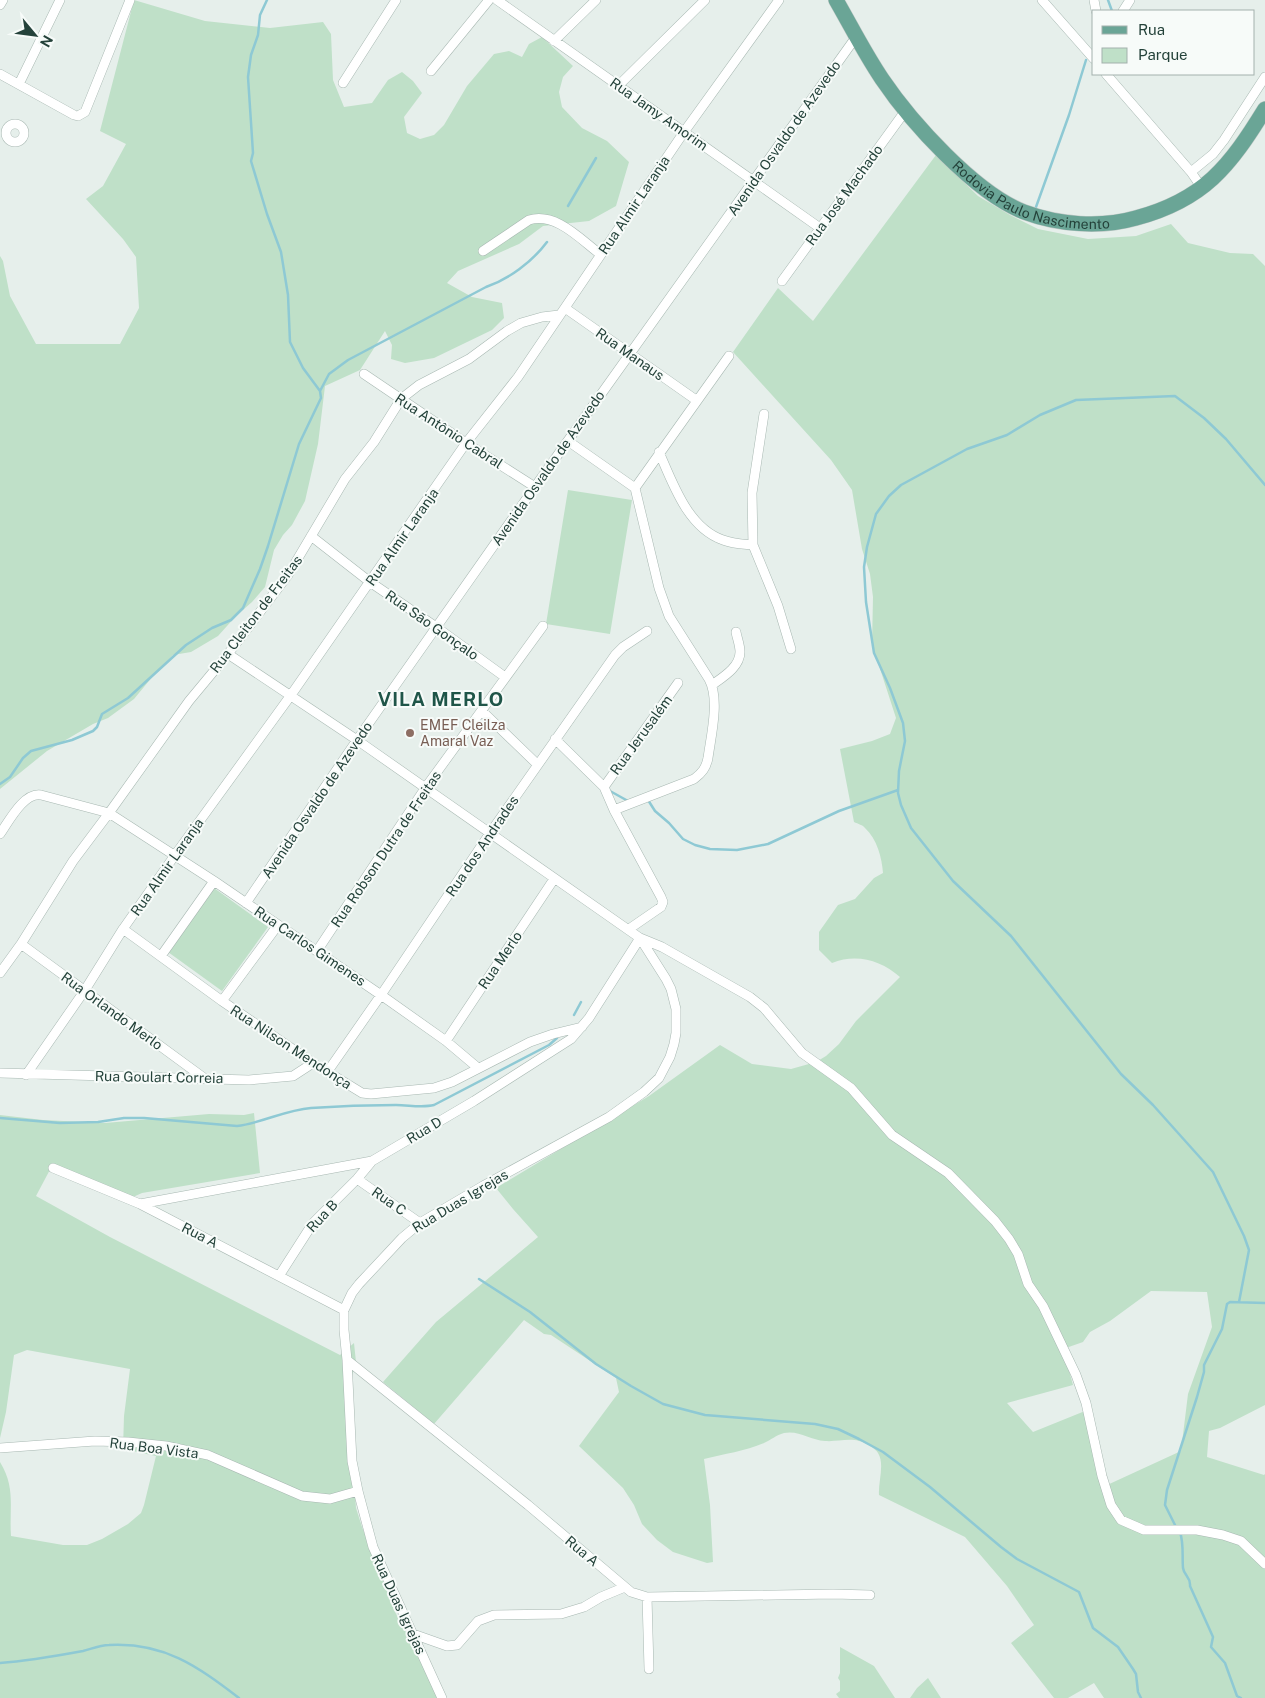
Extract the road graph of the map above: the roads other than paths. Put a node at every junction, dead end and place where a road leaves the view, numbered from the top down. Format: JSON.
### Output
{"nodes":[{"id":1,"x":3,"y":0,"type":"edge"},
{"id":2,"x":60,"y":0,"type":"edge"},
{"id":3,"x":130,"y":0,"type":"edge"},
{"id":4,"x":396,"y":0,"type":"edge"},
{"id":5,"x":488,"y":0,"type":"edge"},
{"id":6,"x":497,"y":0,"type":"edge"},
{"id":7,"x":596,"y":0,"type":"edge"},
{"id":8,"x":705,"y":0,"type":"edge"},
{"id":9,"x":779,"y":0,"type":"edge"},
{"id":10,"x":836,"y":0,"type":"edge"},
{"id":11,"x":1042,"y":0,"type":"edge"},
{"id":12,"x":0,"y":5,"type":"edge"},
{"id":13,"x":856,"y":37,"type":"junction"},
{"id":14,"x":554,"y":41,"type":"junction"},
{"id":15,"x":1092,"y":56,"type":"edge"},
{"id":16,"x":431,"y":71,"type":"dead end"},
{"id":17,"x":0,"y":74,"type":"edge"},
{"id":18,"x":1107,"y":75,"type":"edge"},
{"id":19,"x":1265,"y":77,"type":"edge"},
{"id":20,"x":343,"y":83,"type":"dead end"},
{"id":21,"x":20,"y":84,"type":"junction"},
{"id":22,"x":620,"y":86,"type":"junction"},
{"id":23,"x":1265,"y":109,"type":"edge"},
{"id":24,"x":906,"y":110,"type":"junction"},
{"id":25,"x":0,"y":121,"type":"edge"},
{"id":26,"x":6,"y":129,"type":"edge"},
{"id":27,"x":684,"y":132,"type":"junction"},
{"id":28,"x":1191,"y":172,"type":"junction"},
{"id":29,"x":753,"y":181,"type":"junction"},
{"id":30,"x":1202,"y":188,"type":"junction"},
{"id":31,"x":820,"y":228,"type":"junction"},
{"id":32,"x":483,"y":250,"type":"dead end"},
{"id":33,"x":600,"y":254,"type":"junction"},
{"id":34,"x":782,"y":281,"type":"dead end"},
{"id":35,"x":562,"y":312,"type":"junction"},
{"id":36,"x":629,"y":354,"type":"junction"},
{"id":37,"x":729,"y":356,"type":"dead end"},
{"id":38,"x":364,"y":374,"type":"dead end"},
{"id":39,"x":401,"y":399,"type":"junction"},
{"id":40,"x":696,"y":400,"type":"junction"},
{"id":41,"x":764,"y":414,"type":"dead end"},
{"id":42,"x":568,"y":441,"type":"junction"},
{"id":43,"x":466,"y":443,"type":"junction"},
{"id":44,"x":659,"y":452,"type":"junction"},
{"id":45,"x":535,"y":487,"type":"junction"},
{"id":46,"x":635,"y":488,"type":"junction"},
{"id":47,"x":311,"y":536,"type":"junction"},
{"id":48,"x":753,"y":545,"type":"junction"},
{"id":49,"x":370,"y":582,"type":"junction"},
{"id":50,"x":543,"y":626,"type":"dead end"},
{"id":51,"x":436,"y":627,"type":"junction"},
{"id":52,"x":647,"y":630,"type":"dead end"},
{"id":53,"x":736,"y":632,"type":"dead end"},
{"id":54,"x":791,"y":648,"type":"dead end"},
{"id":55,"x":228,"y":654,"type":"junction"},
{"id":56,"x":506,"y":677,"type":"junction"},
{"id":57,"x":678,"y":683,"type":"dead end"},
{"id":58,"x":712,"y":685,"type":"junction"},
{"id":59,"x":291,"y":695,"type":"junction"},
{"id":60,"x":482,"y":711,"type":"junction"},
{"id":61,"x":555,"y":739,"type":"junction"},
{"id":62,"x":357,"y":740,"type":"junction"},
{"id":63,"x":538,"y":764,"type":"junction"},
{"id":64,"x":426,"y":787,"type":"junction"},
{"id":65,"x":604,"y":787,"type":"junction"},
{"id":66,"x":614,"y":810,"type":"junction"},
{"id":67,"x":110,"y":813,"type":"junction"},
{"id":68,"x":490,"y":833,"type":"junction"},
{"id":69,"x":0,"y":834,"type":"edge"},
{"id":70,"x":175,"y":855,"type":"junction"},
{"id":71,"x":554,"y":879,"type":"junction"},
{"id":72,"x":214,"y":881,"type":"junction"},
{"id":73,"x":246,"y":903,"type":"junction"},
{"id":74,"x":278,"y":925,"type":"junction"},
{"id":75,"x":123,"y":929,"type":"junction"},
{"id":76,"x":628,"y":929,"type":"junction"},
{"id":77,"x":640,"y":938,"type":"junction"},
{"id":78,"x":21,"y":944,"type":"junction"},
{"id":79,"x":317,"y":951,"type":"junction"},
{"id":80,"x":161,"y":956,"type":"junction"},
{"id":81,"x":0,"y":973,"type":"edge"},
{"id":82,"x":85,"y":990,"type":"junction"},
{"id":83,"x":382,"y":995,"type":"junction"},
{"id":84,"x":222,"y":1001,"type":"junction"},
{"id":85,"x":582,"y":1027,"type":"junction"},
{"id":86,"x":446,"y":1041,"type":"junction"},
{"id":87,"x":313,"y":1063,"type":"junction"},
{"id":88,"x":478,"y":1068,"type":"junction"},
{"id":89,"x":328,"y":1071,"type":"junction"},
{"id":90,"x":0,"y":1073,"type":"edge"},
{"id":91,"x":26,"y":1075,"type":"junction"},
{"id":92,"x":204,"y":1078,"type":"junction"},
{"id":93,"x":372,"y":1161,"type":"junction"},
{"id":94,"x":52,"y":1168,"type":"dead end"},
{"id":95,"x":357,"y":1179,"type":"junction"},
{"id":96,"x":140,"y":1204,"type":"junction"},
{"id":97,"x":420,"y":1223,"type":"junction"},
{"id":98,"x":279,"y":1276,"type":"junction"},
{"id":99,"x":344,"y":1310,"type":"junction"},
{"id":100,"x":347,"y":1360,"type":"junction"},
{"id":101,"x":0,"y":1448,"type":"edge"},
{"id":102,"x":358,"y":1491,"type":"junction"},
{"id":103,"x":1265,"y":1564,"type":"edge"},
{"id":104,"x":625,"y":1587,"type":"junction"},
{"id":105,"x":870,"y":1595,"type":"dead end"},
{"id":106,"x":647,"y":1597,"type":"junction"},
{"id":107,"x":413,"y":1634,"type":"junction"},
{"id":108,"x":649,"y":1668,"type":"dead end"},
{"id":109,"x":442,"y":1698,"type":"edge"}],
"edges":[{"from":1,"to":12,"type":"street"},
{"from":2,"to":21,"type":"street"},
{"from":3,"to":21,"type":"street"},
{"from":4,"to":20,"type":"street"},
{"from":5,"to":16,"type":"street"},
{"from":6,"to":14,"type":"street","name":"Rua Jamy Amorim"},
{"from":7,"to":14,"type":"street"},
{"from":8,"to":22,"type":"street"},
{"from":9,"to":27,"type":"street","name":"Rua Almir Laranja"},
{"from":10,"to":13,"type":"main road","name":"Rodovia Paulo Nascimento"},
{"from":11,"to":15,"type":"street"},
{"from":13,"to":24,"type":"main road","name":"Rodovia Paulo Nascimento"},
{"from":13,"to":29,"type":"street","name":"Avenida Osvaldo de Azevedo"},
{"from":14,"to":22,"type":"street","name":"Rua Jamy Amorim"},
{"from":17,"to":21,"type":"street"},
{"from":18,"to":28,"type":"street"},
{"from":19,"to":28,"type":"street"},
{"from":22,"to":27,"type":"street","name":"Rua Jamy Amorim"},
{"from":23,"to":30,"type":"main road","name":"Rodovia Paulo Nascimento"},
{"from":24,"to":30,"type":"main road","name":"Rodovia Paulo Nascimento"},
{"from":24,"to":31,"type":"street","name":"Rua José Machado"},
{"from":25,"to":26,"type":"street"},
{"from":27,"to":29,"type":"street","name":"Rua Jamy Amorim"},
{"from":27,"to":33,"type":"street","name":"Rua Almir Laranja"},
{"from":28,"to":30,"type":"street"},
{"from":29,"to":31,"type":"street","name":"Rua Jamy Amorim"},
{"from":29,"to":36,"type":"street","name":"Avenida Osvaldo de Azevedo"},
{"from":31,"to":34,"type":"street","name":"Rua José Machado"},
{"from":32,"to":33,"type":"street"},
{"from":33,"to":35,"type":"street","name":"Rua Almir Laranja"},
{"from":35,"to":36,"type":"street","name":"Rua Manaus"},
{"from":35,"to":39,"type":"street","name":"Rua Cleiton de Freitas"},
{"from":35,"to":43,"type":"street","name":"Rua Almir Laranja"},
{"from":36,"to":40,"type":"street","name":"Rua Manaus"},
{"from":36,"to":42,"type":"street","name":"Avenida Osvaldo de Azevedo"},
{"from":37,"to":40,"type":"street"},
{"from":38,"to":39,"type":"street","name":"Rua Antônio Cabral"},
{"from":39,"to":43,"type":"street","name":"Rua Antônio Cabral"},
{"from":39,"to":47,"type":"street","name":"Rua Cleiton de Freitas"},
{"from":40,"to":44,"type":"street"},
{"from":41,"to":48,"type":"street"},
{"from":42,"to":45,"type":"street","name":"Avenida Osvaldo de Azevedo"},
{"from":42,"to":46,"type":"street"},
{"from":43,"to":45,"type":"street","name":"Rua Antônio Cabral"},
{"from":43,"to":49,"type":"street","name":"Rua Almir Laranja"},
{"from":44,"to":46,"type":"street"},
{"from":44,"to":48,"type":"street"},
{"from":45,"to":51,"type":"street","name":"Avenida Osvaldo de Azevedo"},
{"from":46,"to":58,"type":"street"},
{"from":47,"to":49,"type":"street","name":"Rua São Gonçalo"},
{"from":47,"to":55,"type":"street","name":"Rua Cleiton de Freitas"},
{"from":48,"to":54,"type":"street"},
{"from":49,"to":51,"type":"street","name":"Rua São Gonçalo"},
{"from":49,"to":59,"type":"street","name":"Rua Almir Laranja"},
{"from":50,"to":56,"type":"street","name":"Rua Robson Dutra de Freitas"},
{"from":51,"to":56,"type":"street","name":"Rua São Gonçalo"},
{"from":51,"to":62,"type":"street","name":"Avenida Osvaldo de Azevedo"},
{"from":52,"to":61,"type":"street","name":"Rua dos Andrades"},
{"from":53,"to":58,"type":"street"},
{"from":55,"to":59,"type":"street"},
{"from":55,"to":67,"type":"street","name":"Rua Cleiton de Freitas"},
{"from":56,"to":60,"type":"street","name":"Rua Robson Dutra de Freitas"},
{"from":57,"to":65,"type":"street","name":"Rua Jerusalém"},
{"from":58,"to":66,"type":"street"},
{"from":59,"to":62,"type":"street"},
{"from":59,"to":70,"type":"street","name":"Rua Almir Laranja"},
{"from":60,"to":63,"type":"street"},
{"from":60,"to":64,"type":"street","name":"Rua Robson Dutra de Freitas"},
{"from":61,"to":63,"type":"street","name":"Rua dos Andrades"},
{"from":61,"to":65,"type":"street"},
{"from":62,"to":64,"type":"street"},
{"from":62,"to":73,"type":"street","name":"Avenida Osvaldo de Azevedo"},
{"from":63,"to":68,"type":"street","name":"Rua dos Andrades"},
{"from":64,"to":68,"type":"street"},
{"from":64,"to":79,"type":"street","name":"Rua Robson Dutra de Freitas"},
{"from":65,"to":66,"type":"street"},
{"from":66,"to":76,"type":"street"},
{"from":67,"to":69,"type":"street","name":"Rua Carlos Gimenes"},
{"from":67,"to":70,"type":"street","name":"Rua Carlos Gimenes"},
{"from":67,"to":78,"type":"street","name":"Rua Cleiton de Freitas"},
{"from":68,"to":71,"type":"street"},
{"from":68,"to":83,"type":"street","name":"Rua dos Andrades"},
{"from":70,"to":72,"type":"street","name":"Rua Carlos Gimenes"},
{"from":70,"to":75,"type":"street","name":"Rua Almir Laranja"},
{"from":71,"to":76,"type":"street"},
{"from":71,"to":86,"type":"street","name":"Rua Merlo"},
{"from":72,"to":73,"type":"street","name":"Rua Carlos Gimenes"},
{"from":72,"to":80,"type":"street"},
{"from":73,"to":74,"type":"street","name":"Rua Carlos Gimenes"},
{"from":74,"to":79,"type":"street","name":"Rua Carlos Gimenes"},
{"from":74,"to":84,"type":"street"},
{"from":75,"to":80,"type":"street","name":"Rua Nilson Mendonça"},
{"from":75,"to":82,"type":"street","name":"Rua Almir Laranja"},
{"from":76,"to":77,"type":"street"},
{"from":77,"to":85,"type":"street","name":"Rua D"},
{"from":77,"to":97,"type":"street","name":"Rua Duas Igrejas"},
{"from":77,"to":103,"type":"street"},
{"from":78,"to":81,"type":"street","name":"Rua Cleiton de Freitas"},
{"from":78,"to":82,"type":"street","name":"Rua Orlando Merlo"},
{"from":79,"to":83,"type":"street","name":"Rua Carlos Gimenes"},
{"from":80,"to":84,"type":"street","name":"Rua Nilson Mendonça"},
{"from":82,"to":91,"type":"street","name":"Rua Almir Laranja"},
{"from":82,"to":92,"type":"street","name":"Rua Orlando Merlo"},
{"from":83,"to":86,"type":"street","name":"Rua Carlos Gimenes"},
{"from":83,"to":89,"type":"street","name":"Rua dos Andrades"},
{"from":84,"to":87,"type":"street","name":"Rua Nilson Mendonça"},
{"from":85,"to":88,"type":"street"},
{"from":85,"to":93,"type":"street","name":"Rua D"},
{"from":86,"to":88,"type":"street","name":"Rua Carlos Gimenes"},
{"from":87,"to":89,"type":"street","name":"Rua Nilson Mendonça"},
{"from":87,"to":92,"type":"street","name":"Rua Goulart Correia"},
{"from":88,"to":89,"type":"street","name":"Rua Nilson Mendonça"},
{"from":90,"to":91,"type":"street","name":"Rua Goulart Correia"},
{"from":91,"to":92,"type":"street","name":"Rua Goulart Correia"},
{"from":93,"to":95,"type":"street","name":"Rua B"},
{"from":93,"to":96,"type":"street","name":"Rua D"},
{"from":94,"to":96,"type":"street","name":"Rua A"},
{"from":95,"to":97,"type":"street","name":"Rua C"},
{"from":95,"to":98,"type":"street","name":"Rua B"},
{"from":96,"to":98,"type":"street","name":"Rua A"},
{"from":97,"to":99,"type":"street","name":"Rua Duas Igrejas"},
{"from":98,"to":99,"type":"street","name":"Rua A"},
{"from":99,"to":100,"type":"street","name":"Rua Duas Igrejas"},
{"from":100,"to":102,"type":"street","name":"Rua Duas Igrejas"},
{"from":100,"to":104,"type":"street","name":"Rua A"},
{"from":101,"to":102,"type":"street","name":"Rua Boa Vista"},
{"from":102,"to":107,"type":"street","name":"Rua Duas Igrejas"},
{"from":104,"to":106,"type":"street","name":"Rua A"},
{"from":104,"to":107,"type":"street"},
{"from":105,"to":106,"type":"street","name":"Rua A"},
{"from":106,"to":108,"type":"street"},
{"from":107,"to":109,"type":"street","name":"Rua Duas Igrejas"}]}
